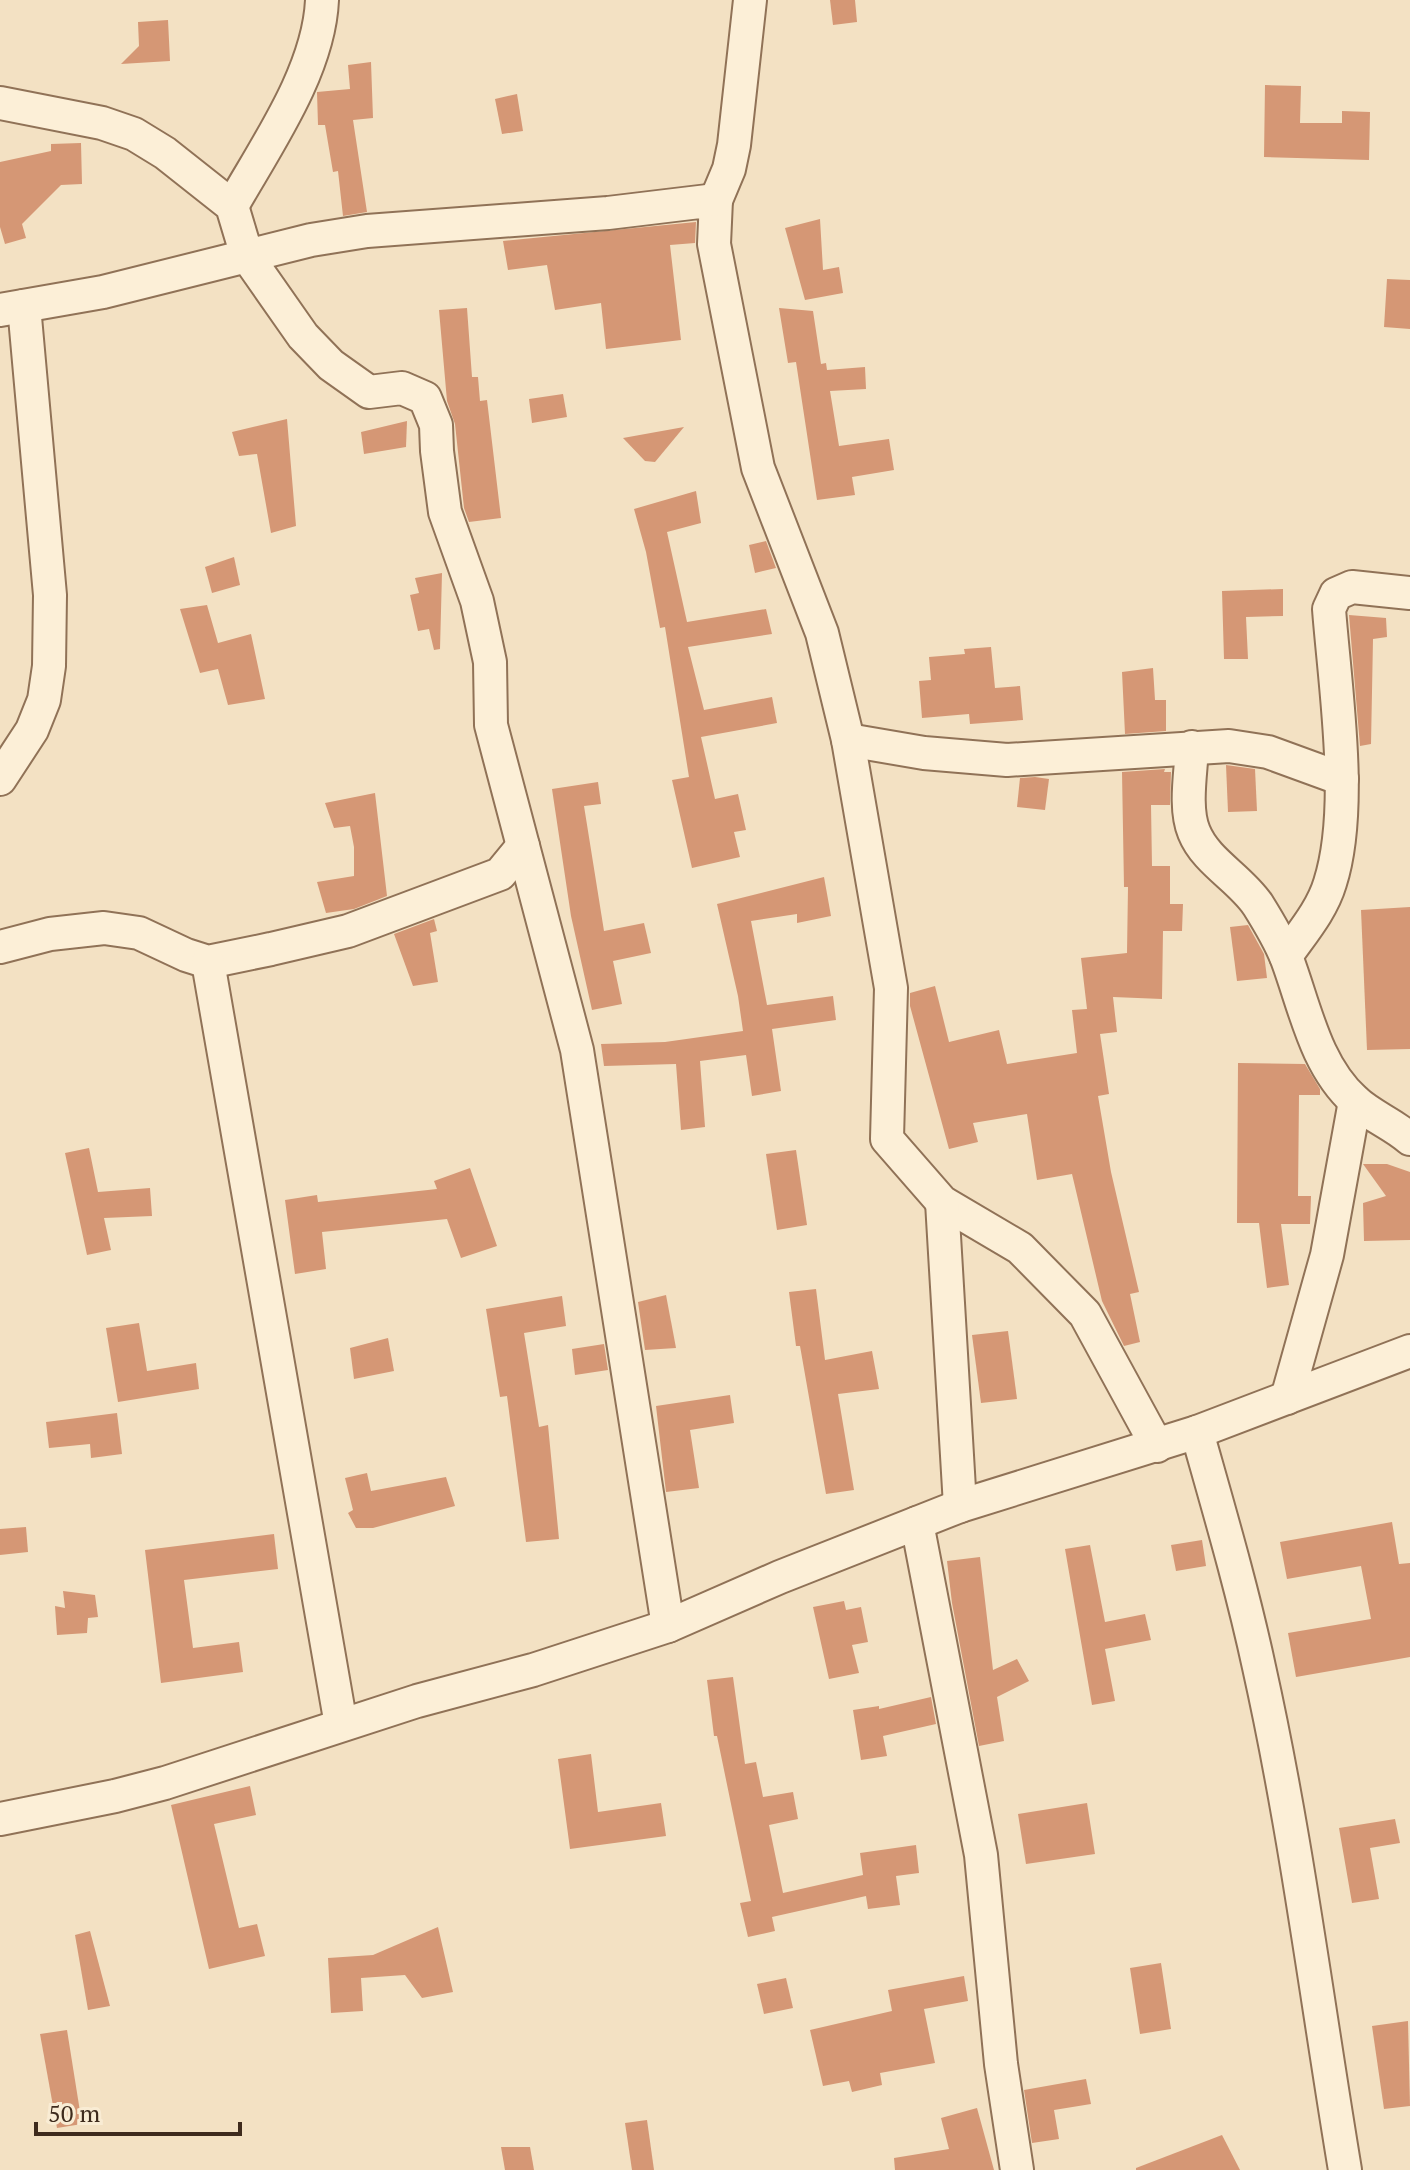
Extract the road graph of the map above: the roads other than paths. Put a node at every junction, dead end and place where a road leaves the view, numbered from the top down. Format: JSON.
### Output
{"nodes":[{"id":1,"x":322,"y":0,"type":"edge"},
{"id":2,"x":750,"y":0,"type":"edge"},
{"id":3,"x":0,"y":103,"type":"edge"},
{"id":4,"x":716,"y":200,"type":"junction"},
{"id":5,"x":232,"y":206,"type":"junction"},
{"id":6,"x":247,"y":256,"type":"junction"},
{"id":7,"x":12,"y":308,"type":"edge"},
{"id":8,"x":1410,"y":593,"type":"edge"},
{"id":9,"x":848,"y":740,"type":"junction"},
{"id":10,"x":1192,"y":747,"type":"junction"},
{"id":11,"x":0,"y":779,"type":"edge"},
{"id":12,"x":1342,"y":779,"type":"junction"},
{"id":13,"x":523,"y":846,"type":"junction"},
{"id":14,"x":0,"y":947,"type":"edge"},
{"id":15,"x":1286,"y":956,"type":"junction"},
{"id":16,"x":208,"y":962,"type":"junction"},
{"id":17,"x":1355,"y":1101,"type":"junction"},
{"id":18,"x":1410,"y":1139,"type":"edge"},
{"id":19,"x":942,"y":1202,"type":"junction"},
{"id":20,"x":1410,"y":1351,"type":"edge"},
{"id":21,"x":1287,"y":1398,"type":"junction"},
{"id":22,"x":1197,"y":1432,"type":"junction"},
{"id":23,"x":1157,"y":1446,"type":"junction"},
{"id":24,"x":960,"y":1506,"type":"junction"},
{"id":25,"x":917,"y":1523,"type":"junction"},
{"id":26,"x":668,"y":1626,"type":"junction"},
{"id":27,"x":341,"y":1725,"type":"junction"},
{"id":28,"x":0,"y":1819,"type":"edge"},
{"id":29,"x":1017,"y":2170,"type":"edge"},
{"id":30,"x":1345,"y":2170,"type":"edge"}],
"edges":[{"from":1,"to":5,"type":"street"},
{"from":2,"to":4,"type":"street"},
{"from":3,"to":5,"type":"street"},
{"from":4,"to":6,"type":"street"},
{"from":4,"to":9,"type":"street"},
{"from":5,"to":6,"type":"street"},
{"from":6,"to":7,"type":"street"},
{"from":6,"to":13,"type":"street"},
{"from":7,"to":11,"type":"street"},
{"from":8,"to":12,"type":"street"},
{"from":9,"to":10,"type":"street"},
{"from":9,"to":19,"type":"street"},
{"from":10,"to":12,"type":"street"},
{"from":10,"to":15,"type":"street"},
{"from":12,"to":15,"type":"street"},
{"from":13,"to":16,"type":"street"},
{"from":13,"to":26,"type":"street"},
{"from":14,"to":16,"type":"street"},
{"from":15,"to":17,"type":"street"},
{"from":16,"to":27,"type":"street"},
{"from":17,"to":18,"type":"street"},
{"from":17,"to":21,"type":"street"},
{"from":19,"to":23,"type":"street"},
{"from":19,"to":24,"type":"street"},
{"from":20,"to":21,"type":"street"},
{"from":21,"to":22,"type":"street"},
{"from":22,"to":23,"type":"street"},
{"from":22,"to":30,"type":"street"},
{"from":23,"to":24,"type":"street"},
{"from":24,"to":25,"type":"street"},
{"from":25,"to":26,"type":"street"},
{"from":25,"to":29,"type":"street"},
{"from":26,"to":27,"type":"street"},
{"from":27,"to":28,"type":"street"}]}
